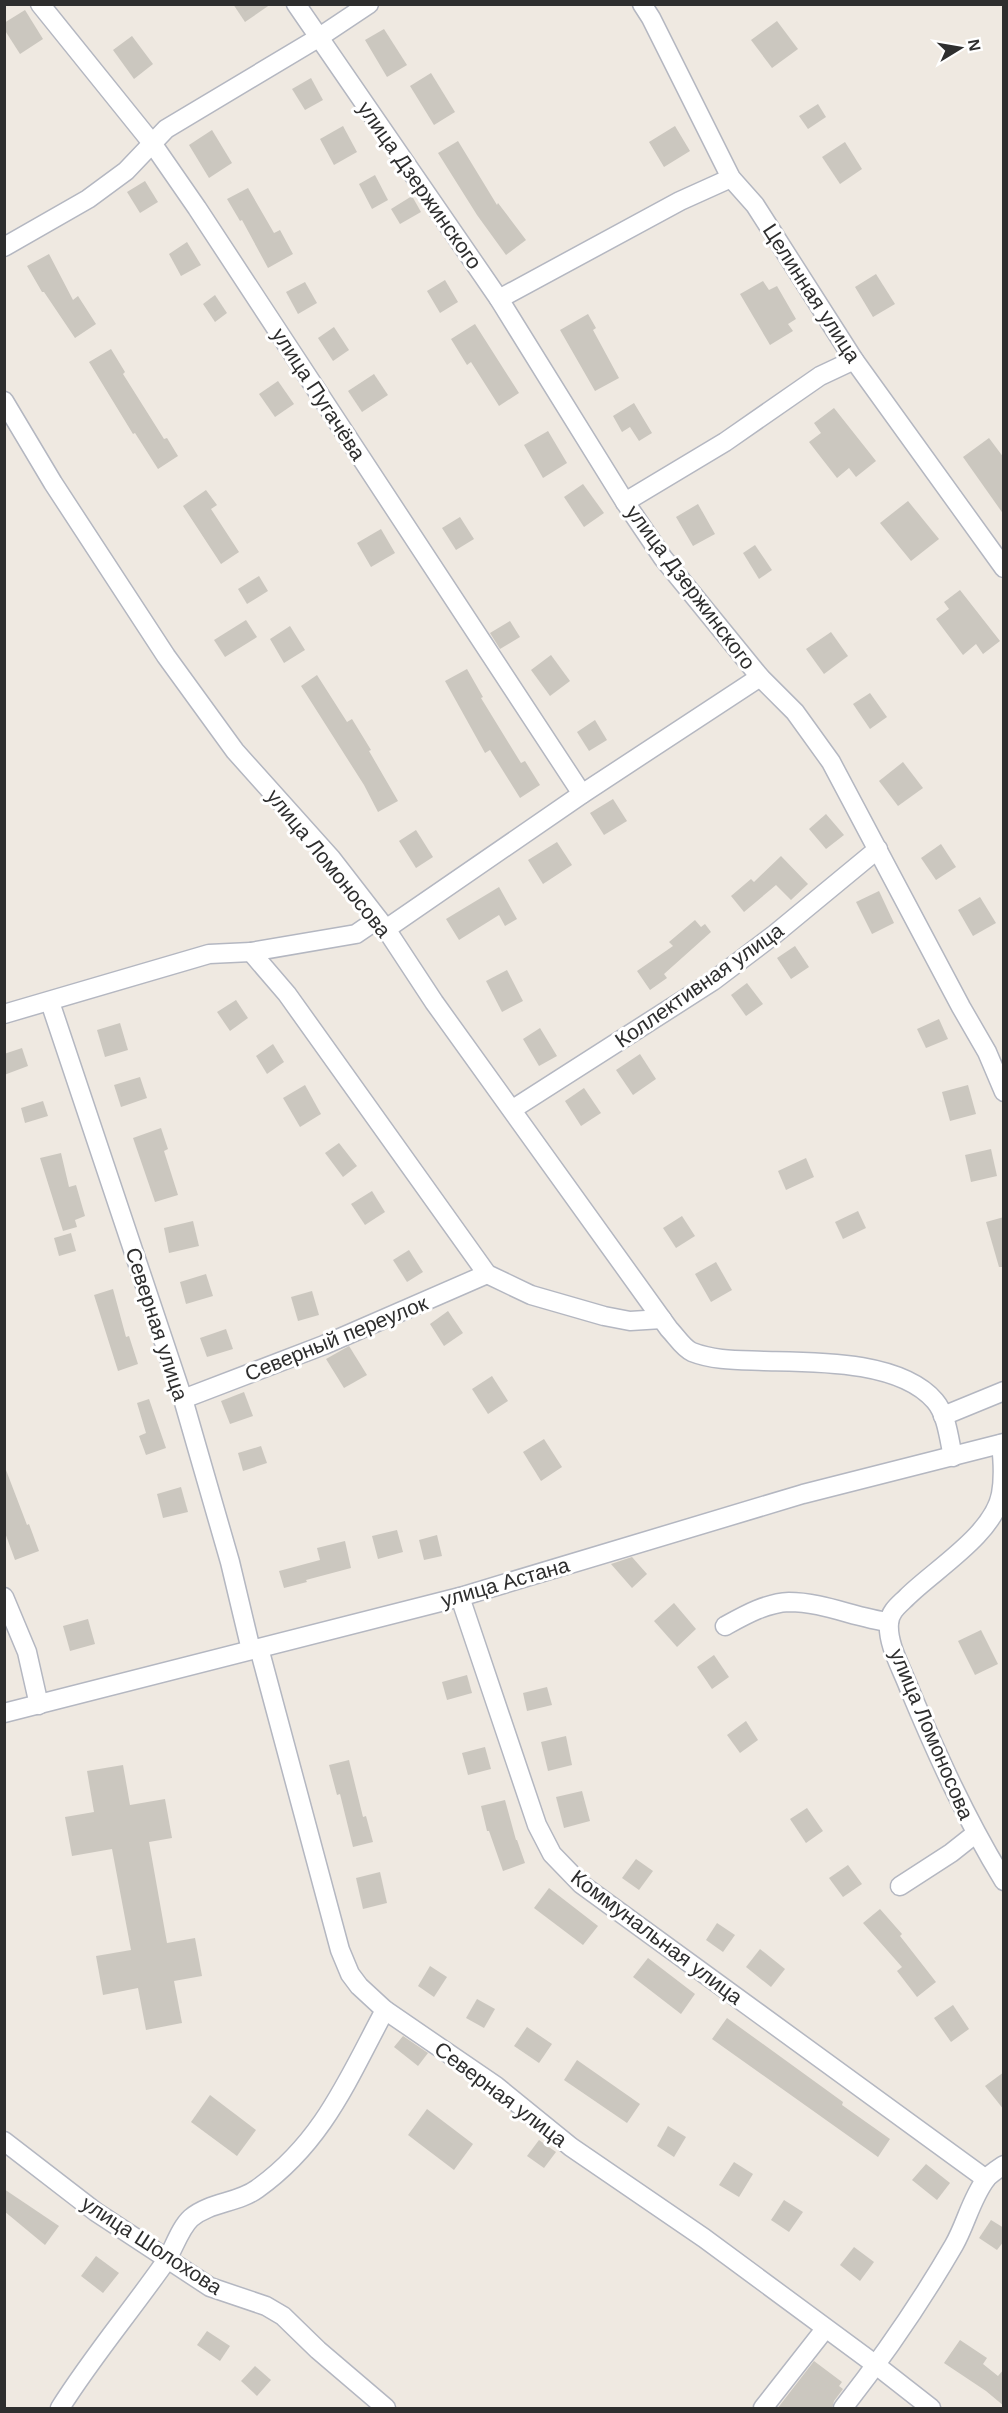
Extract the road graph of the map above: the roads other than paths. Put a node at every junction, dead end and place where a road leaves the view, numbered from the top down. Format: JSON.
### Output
{"nodes":[{"id":1,"x":40,"y":4,"type":"edge"},
{"id":2,"x":296,"y":4,"type":"edge"},
{"id":3,"x":369,"y":4,"type":"edge"},
{"id":4,"x":642,"y":4,"type":"edge"},
{"id":5,"x":318,"y":38,"type":"junction"},
{"id":6,"x":152,"y":143,"type":"junction"},
{"id":7,"x":731,"y":178,"type":"junction"},
{"id":8,"x":4,"y":247,"type":"edge"},
{"id":9,"x":499,"y":299,"type":"junction"},
{"id":10,"x":854,"y":360,"type":"junction"},
{"id":11,"x":4,"y":401,"type":"edge"},
{"id":12,"x":625,"y":502,"type":"junction"},
{"id":13,"x":1004,"y":568,"type":"edge"},
{"id":14,"x":760,"y":677,"type":"junction"},
{"id":15,"x":582,"y":794,"type":"junction"},
{"id":16,"x":878,"y":849,"type":"junction"},
{"id":17,"x":382,"y":924,"type":"junction"},
{"id":18,"x":251,"y":952,"type":"junction"},
{"id":19,"x":50,"y":1002,"type":"junction"},
{"id":20,"x":4,"y":1014,"type":"edge"},
{"id":21,"x":1004,"y":1092,"type":"edge"},
{"id":22,"x":513,"y":1109,"type":"junction"},
{"id":23,"x":487,"y":1274,"type":"junction"},
{"id":24,"x":662,"y":1319,"type":"junction"},
{"id":25,"x":1004,"y":1391,"type":"edge"},
{"id":26,"x":183,"y":1399,"type":"junction"},
{"id":27,"x":944,"y":1416,"type":"junction"},
{"id":28,"x":1002,"y":1444,"type":"edge"},
{"id":29,"x":953,"y":1457,"type":"junction"},
{"id":30,"x":4,"y":1597,"type":"edge"},
{"id":31,"x":460,"y":1597,"type":"junction"},
{"id":32,"x":889,"y":1622,"type":"junction"},
{"id":33,"x":725,"y":1626,"type":"dead end"},
{"id":34,"x":255,"y":1649,"type":"junction"},
{"id":35,"x":39,"y":1705,"type":"junction"},
{"id":36,"x":4,"y":1713,"type":"edge"},
{"id":37,"x":975,"y":1834,"type":"junction"},
{"id":38,"x":1004,"y":1881,"type":"edge"},
{"id":39,"x":900,"y":1886,"type":"dead end"},
{"id":40,"x":385,"y":2010,"type":"junction"},
{"id":41,"x":4,"y":2141,"type":"edge"},
{"id":42,"x":1004,"y":2164,"type":"edge"},
{"id":43,"x":986,"y":2179,"type":"junction"},
{"id":44,"x":166,"y":2259,"type":"junction"},
{"id":45,"x":825,"y":2329,"type":"junction"},
{"id":46,"x":876,"y":2366,"type":"junction"},
{"id":47,"x":764,"y":2408,"type":"edge"},
{"id":48,"x":928,"y":2408,"type":"edge"},
{"id":49,"x":60,"y":2409,"type":"edge"},
{"id":50,"x":386,"y":2409,"type":"edge"},
{"id":51,"x":843,"y":2409,"type":"edge"}],
"edges":[{"from":1,"to":6,"type":"street","name":"улица Пугачёва"},
{"from":2,"to":5,"type":"street","name":"улица Дзержинского"},
{"from":3,"to":5,"type":"street"},
{"from":4,"to":7,"type":"street","name":"Целинная улица"},
{"from":5,"to":6,"type":"street"},
{"from":5,"to":9,"type":"street","name":"улица Дзержинского"},
{"from":6,"to":8,"type":"street"},
{"from":6,"to":15,"type":"street","name":"улица Пугачёва"},
{"from":7,"to":9,"type":"street"},
{"from":7,"to":10,"type":"street","name":"Целинная улица"},
{"from":9,"to":12,"type":"street","name":"улица Дзержинского"},
{"from":10,"to":12,"type":"street"},
{"from":10,"to":13,"type":"street","name":"Целинная улица"},
{"from":11,"to":17,"type":"street","name":"улица Ломоносова"},
{"from":12,"to":14,"type":"street","name":"улица Дзержинского"},
{"from":14,"to":15,"type":"street"},
{"from":14,"to":16,"type":"street","name":"улица Дзержинского"},
{"from":15,"to":17,"type":"street"},
{"from":16,"to":21,"type":"street","name":"улица Дзержинского"},
{"from":16,"to":22,"type":"street","name":"Коллективная улица"},
{"from":17,"to":18,"type":"street"},
{"from":17,"to":22,"type":"street","name":"улица Ломоносова"},
{"from":18,"to":19,"type":"street"},
{"from":18,"to":23,"type":"street"},
{"from":19,"to":20,"type":"street"},
{"from":19,"to":26,"type":"street","name":"Северная улица"},
{"from":22,"to":24,"type":"street","name":"улица Ломоносова"},
{"from":23,"to":24,"type":"street"},
{"from":23,"to":26,"type":"street","name":"Северный переулок"},
{"from":24,"to":27,"type":"street","name":"улица Ломоносова"},
{"from":25,"to":27,"type":"street"},
{"from":26,"to":34,"type":"street","name":"Северная улица"},
{"from":27,"to":29,"type":"street","name":"улица Ломоносова"},
{"from":28,"to":29,"type":"street","name":"улица Астана"},
{"from":28,"to":32,"type":"street","name":"улица Ломоносова"},
{"from":29,"to":31,"type":"street","name":"улица Астана"},
{"from":30,"to":35,"type":"street"},
{"from":31,"to":34,"type":"street","name":"улица Астана"},
{"from":31,"to":43,"type":"street","name":"Коммунальная улица"},
{"from":32,"to":33,"type":"street"},
{"from":32,"to":37,"type":"street","name":"улица Ломоносова"},
{"from":34,"to":35,"type":"street","name":"улица Астана"},
{"from":34,"to":40,"type":"street","name":"Северная улица"},
{"from":35,"to":36,"type":"street","name":"улица Астана"},
{"from":37,"to":38,"type":"street","name":"улица Ломоносова"},
{"from":37,"to":39,"type":"street"},
{"from":40,"to":44,"type":"street"},
{"from":40,"to":45,"type":"street","name":"Северная улица"},
{"from":41,"to":44,"type":"street","name":"улица Шолохова"},
{"from":42,"to":43,"type":"street"},
{"from":43,"to":46,"type":"street"},
{"from":44,"to":49,"type":"street"},
{"from":44,"to":50,"type":"street","name":"улица Шолохова"},
{"from":45,"to":46,"type":"street","name":"Северная улица"},
{"from":45,"to":47,"type":"street"},
{"from":46,"to":48,"type":"street","name":"Северная улица"},
{"from":46,"to":51,"type":"street"}]}
